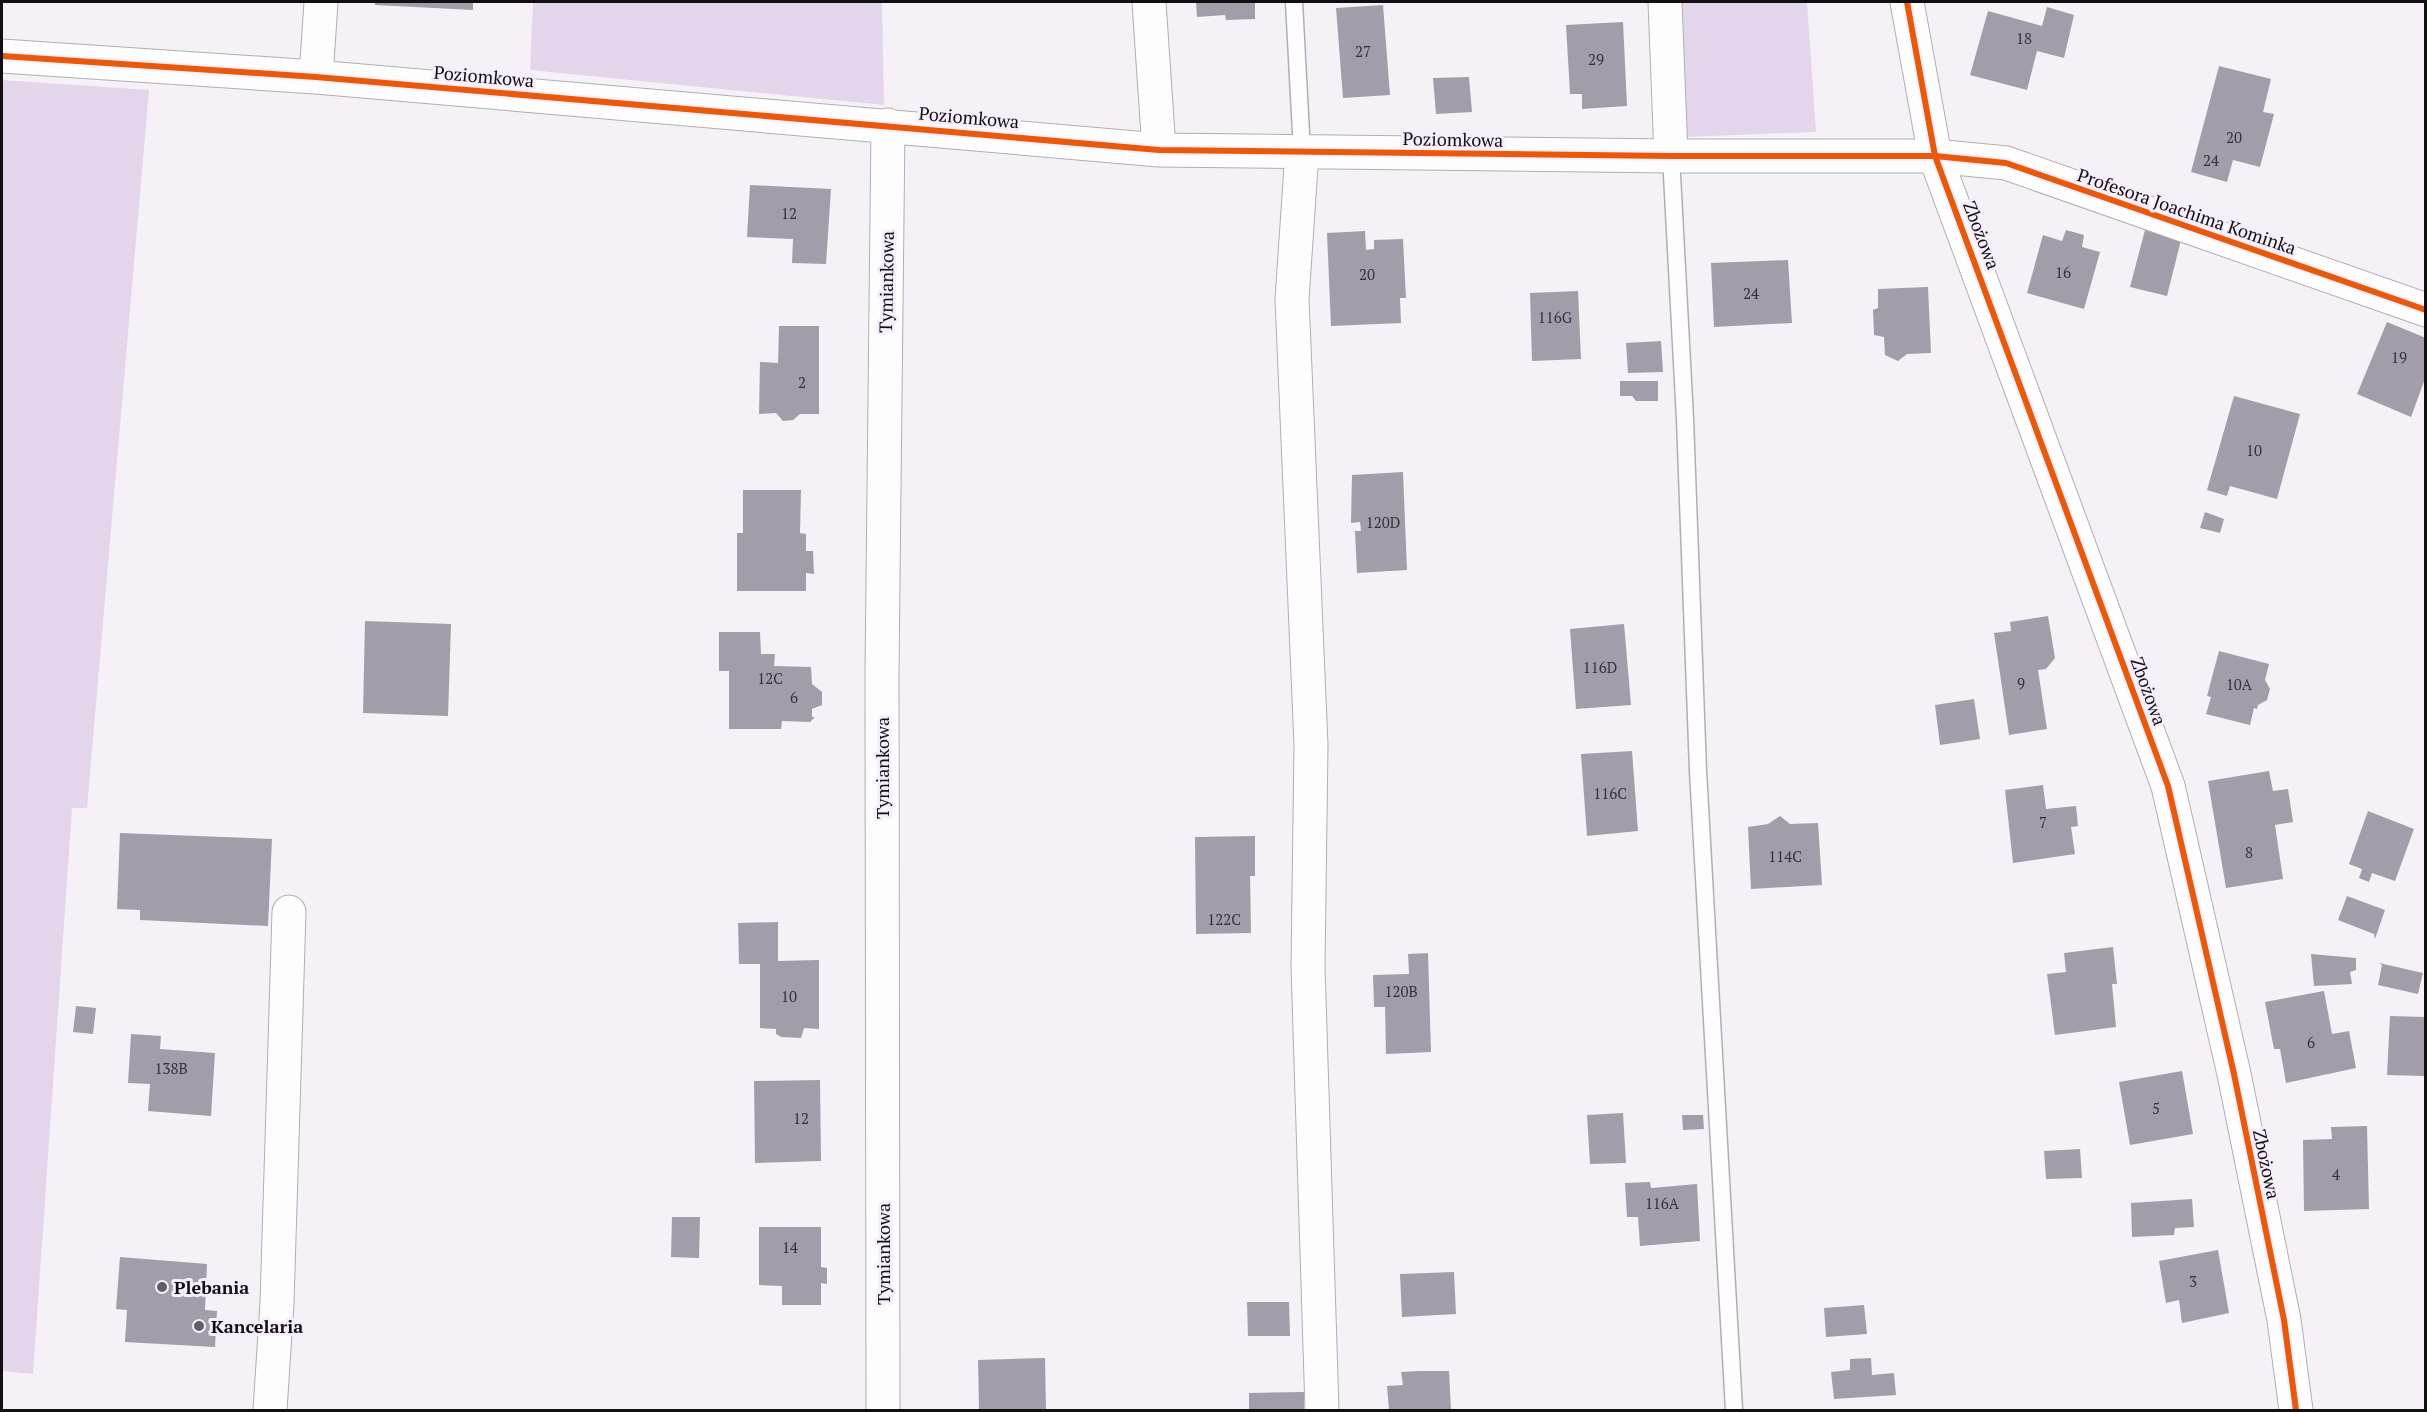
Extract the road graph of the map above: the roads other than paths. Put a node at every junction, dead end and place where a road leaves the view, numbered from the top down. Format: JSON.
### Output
{"nodes":[{"id":1,"x":321,"y":2,"type":"edge"},
{"id":2,"x":1149,"y":2,"type":"edge"},
{"id":3,"x":1294,"y":2,"type":"edge"},
{"id":4,"x":1665,"y":2,"type":"edge"},
{"id":5,"x":1907,"y":2,"type":"edge"},
{"id":6,"x":2,"y":56,"type":"edge"},
{"id":7,"x":316,"y":77,"type":"junction"},
{"id":8,"x":888,"y":125,"type":"junction"},
{"id":9,"x":1159,"y":150,"type":"junction"},
{"id":10,"x":1302,"y":152,"type":"junction"},
{"id":11,"x":1671,"y":156,"type":"junction"},
{"id":12,"x":1935,"y":156,"type":"junction"},
{"id":13,"x":2426,"y":310,"type":"edge"},
{"id":14,"x":289,"y":912,"type":"dead end"},
{"id":15,"x":270,"y":1410,"type":"edge"},
{"id":16,"x":883,"y":1410,"type":"edge"},
{"id":17,"x":1322,"y":1410,"type":"edge"},
{"id":18,"x":1734,"y":1410,"type":"edge"},
{"id":19,"x":2296,"y":1410,"type":"edge"}],
"edges":[{"from":1,"to":7,"type":"street"},
{"from":2,"to":9,"type":"street"},
{"from":3,"to":10,"type":"lane"},
{"from":4,"to":11,"type":"street"},
{"from":5,"to":12,"type":"street","name":"Zbożowa"},
{"from":6,"to":7,"type":"street","name":"Poziomkowa"},
{"from":7,"to":8,"type":"street","name":"Poziomkowa"},
{"from":8,"to":9,"type":"street","name":"Poziomkowa"},
{"from":8,"to":16,"type":"street","name":"Tymiankowa"},
{"from":9,"to":10,"type":"street","name":"Poziomkowa"},
{"from":10,"to":11,"type":"street","name":"Poziomkowa"},
{"from":10,"to":17,"type":"street"},
{"from":11,"to":12,"type":"street","name":"Poziomkowa"},
{"from":11,"to":18,"type":"lane"},
{"from":12,"to":13,"type":"street","name":"Profesora Joachima Kominka"},
{"from":12,"to":19,"type":"street","name":"Zbożowa"},
{"from":14,"to":15,"type":"street"}]}
